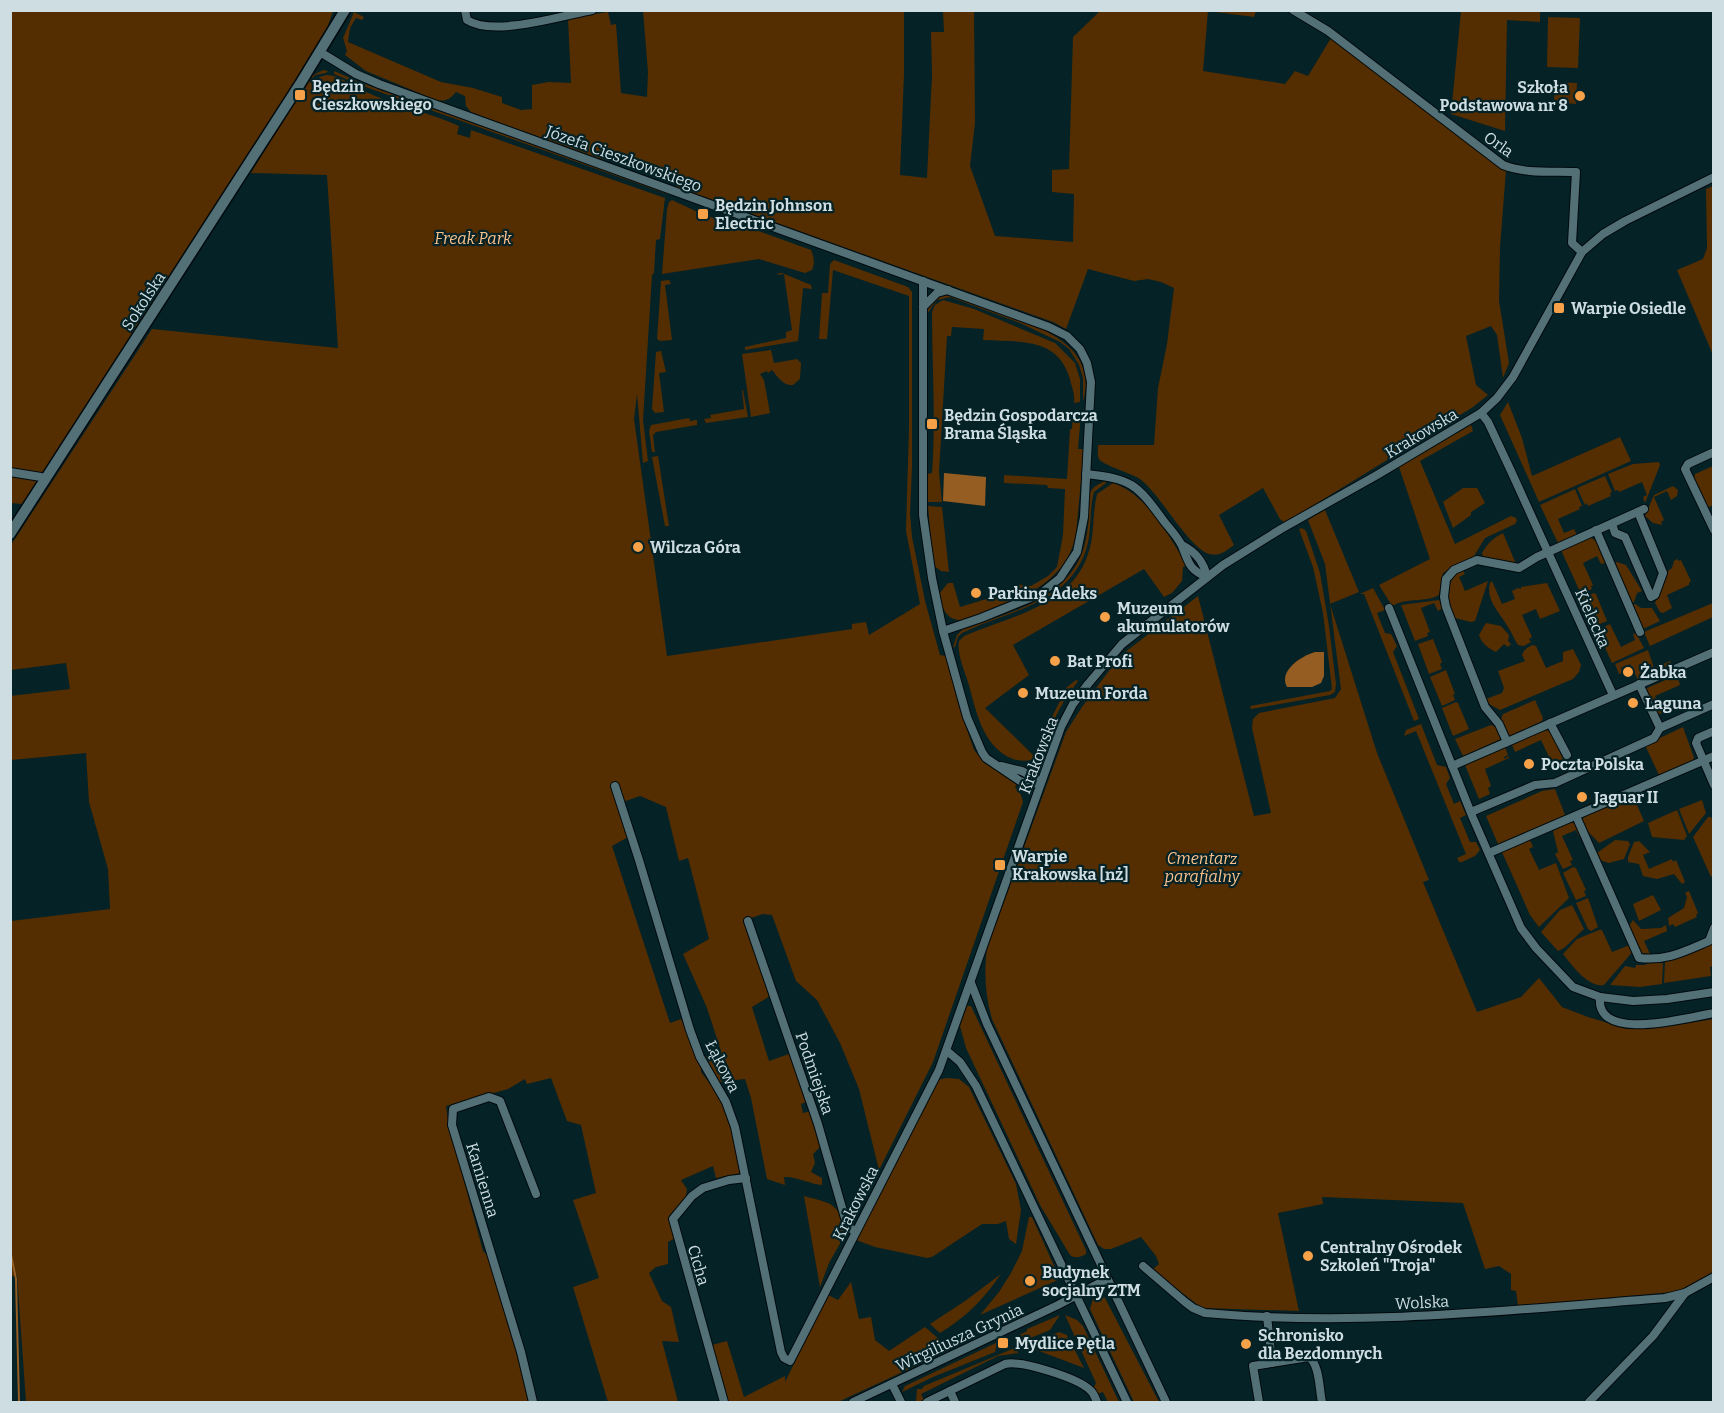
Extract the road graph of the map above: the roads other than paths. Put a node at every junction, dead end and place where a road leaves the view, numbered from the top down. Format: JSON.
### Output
{"nodes":[{"id":1,"x":345,"y":10,"type":"edge"},
{"id":2,"x":592,"y":10,"type":"edge"},
{"id":3,"x":1293,"y":10,"type":"edge"},
{"id":4,"x":465,"y":11,"type":"edge"},
{"id":5,"x":320,"y":52,"type":"junction"},
{"id":6,"x":1713,"y":177,"type":"edge"},
{"id":7,"x":1582,"y":252,"type":"junction"},
{"id":8,"x":923,"y":280,"type":"junction"},
{"id":9,"x":948,"y":290,"type":"junction"},
{"id":10,"x":922,"y":307,"type":"junction"},
{"id":11,"x":1481,"y":413,"type":"junction"},
{"id":12,"x":1713,"y":452,"type":"edge"},
{"id":13,"x":10,"y":472,"type":"edge"},
{"id":14,"x":1086,"y":474,"type":"junction"},
{"id":15,"x":46,"y":480,"type":"junction"},
{"id":16,"x":1612,"y":524,"type":"junction"},
{"id":17,"x":1713,"y":530,"type":"edge"},
{"id":18,"x":1596,"y":531,"type":"junction"},
{"id":19,"x":10,"y":534,"type":"edge"},
{"id":20,"x":1182,"y":545,"type":"junction"},
{"id":21,"x":1548,"y":552,"type":"junction"},
{"id":22,"x":1207,"y":577,"type":"junction"},
{"id":23,"x":1389,"y":608,"type":"dead end"},
{"id":24,"x":943,"y":631,"type":"junction"},
{"id":25,"x":1640,"y":632,"type":"dead end"},
{"id":26,"x":1713,"y":651,"type":"edge"},
{"id":27,"x":1639,"y":684,"type":"junction"},
{"id":28,"x":1612,"y":695,"type":"junction"},
{"id":29,"x":1713,"y":704,"type":"edge"},
{"id":30,"x":1550,"y":723,"type":"junction"},
{"id":31,"x":1660,"y":728,"type":"junction"},
{"id":32,"x":1713,"y":731,"type":"edge"},
{"id":33,"x":1507,"y":742,"type":"junction"},
{"id":34,"x":1567,"y":755,"type":"dead end"},
{"id":35,"x":1713,"y":756,"type":"edge"},
{"id":36,"x":1703,"y":760,"type":"junction"},
{"id":37,"x":1452,"y":766,"type":"junction"},
{"id":38,"x":1041,"y":782,"type":"junction"},
{"id":39,"x":1713,"y":785,"type":"edge"},
{"id":40,"x":615,"y":786,"type":"dead end"},
{"id":41,"x":1471,"y":812,"type":"junction"},
{"id":42,"x":1576,"y":816,"type":"junction"},
{"id":43,"x":1489,"y":853,"type":"junction"},
{"id":44,"x":748,"y":921,"type":"dead end"},
{"id":45,"x":1713,"y":928,"type":"edge"},
{"id":46,"x":971,"y":983,"type":"junction"},
{"id":47,"x":1713,"y":992,"type":"edge"},
{"id":48,"x":1600,"y":998,"type":"junction"},
{"id":49,"x":1713,"y":1013,"type":"edge"},
{"id":50,"x":947,"y":1051,"type":"junction"},
{"id":51,"x":746,"y":1178,"type":"junction"},
{"id":52,"x":536,"y":1194,"type":"dead end"},
{"id":53,"x":855,"y":1232,"type":"junction"},
{"id":54,"x":1143,"y":1266,"type":"dead end"},
{"id":55,"x":1713,"y":1277,"type":"edge"},
{"id":56,"x":1107,"y":1279,"type":"junction"},
{"id":57,"x":1685,"y":1293,"type":"junction"},
{"id":58,"x":1076,"y":1296,"type":"junction"},
{"id":59,"x":1267,"y":1316,"type":"junction"},
{"id":60,"x":790,"y":1361,"type":"joint"},
{"id":61,"x":1272,"y":1364,"type":"junction"},
{"id":62,"x":892,"y":1384,"type":"junction"},
{"id":63,"x":950,"y":1391,"type":"junction"},
{"id":64,"x":533,"y":1402,"type":"edge"},
{"id":65,"x":723,"y":1402,"type":"edge"},
{"id":66,"x":853,"y":1402,"type":"edge"},
{"id":67,"x":901,"y":1402,"type":"edge"},
{"id":68,"x":927,"y":1402,"type":"edge"},
{"id":69,"x":955,"y":1402,"type":"edge"},
{"id":70,"x":1097,"y":1402,"type":"edge"},
{"id":71,"x":1127,"y":1402,"type":"edge"},
{"id":72,"x":1166,"y":1402,"type":"edge"},
{"id":73,"x":1259,"y":1402,"type":"edge"},
{"id":74,"x":1322,"y":1402,"type":"edge"},
{"id":75,"x":1589,"y":1402,"type":"edge"}],
"edges":[{"from":1,"to":5,"type":"street","name":"Sokolska"},
{"from":2,"to":4,"type":"street"},
{"from":3,"to":7,"type":"street","name":"Orla"},
{"from":5,"to":8,"type":"street","name":"Józefa Cieszkowskiego"},
{"from":5,"to":15,"type":"street","name":"Sokolska"},
{"from":6,"to":7,"type":"street","name":"Krakowska"},
{"from":7,"to":11,"type":"street","name":"Krakowska"},
{"from":8,"to":9,"type":"street","name":"Józefa Cieszkowskiego"},
{"from":8,"to":10,"type":"street"},
{"from":9,"to":10,"type":"street"},
{"from":9,"to":14,"type":"street","name":"Józefa Cieszkowskiego"},
{"from":10,"to":24,"type":"street"},
{"from":11,"to":21,"type":"street","name":"Kielecka"},
{"from":11,"to":22,"type":"street","name":"Krakowska"},
{"from":12,"to":17,"type":"street"},
{"from":13,"to":15,"type":"street"},
{"from":14,"to":20,"type":"street"},
{"from":14,"to":24,"type":"street","name":"Józefa Cieszkowskiego"},
{"from":15,"to":19,"type":"street","name":"Sokolska"},
{"from":16,"to":16,"type":"street"},
{"from":16,"to":18,"type":"street"},
{"from":18,"to":21,"type":"street"},
{"from":18,"to":25,"type":"street"},
{"from":20,"to":22,"type":"street"},
{"from":20,"to":22,"type":"street"},
{"from":21,"to":28,"type":"street","name":"Kielecka"},
{"from":21,"to":33,"type":"street"},
{"from":22,"to":38,"type":"street","name":"Krakowska"},
{"from":23,"to":37,"type":"street"},
{"from":24,"to":38,"type":"street"},
{"from":26,"to":27,"type":"street"},
{"from":27,"to":28,"type":"street"},
{"from":27,"to":31,"type":"street"},
{"from":28,"to":30,"type":"street"},
{"from":29,"to":31,"type":"street"},
{"from":30,"to":33,"type":"street"},
{"from":30,"to":34,"type":"street"},
{"from":31,"to":41,"type":"street"},
{"from":32,"to":36,"type":"street"},
{"from":33,"to":37,"type":"street"},
{"from":35,"to":36,"type":"street"},
{"from":36,"to":39,"type":"street"},
{"from":36,"to":42,"type":"street"},
{"from":37,"to":41,"type":"street"},
{"from":38,"to":46,"type":"street","name":"Krakowska"},
{"from":40,"to":51,"type":"street","name":"Łąkowa"},
{"from":41,"to":43,"type":"street"},
{"from":42,"to":43,"type":"street"},
{"from":42,"to":45,"type":"street"},
{"from":43,"to":48,"type":"street"},
{"from":44,"to":53,"type":"street","name":"Podmiejska"},
{"from":46,"to":50,"type":"street","name":"Krakowska"},
{"from":46,"to":56,"type":"street"},
{"from":47,"to":48,"type":"street"},
{"from":48,"to":49,"type":"street"},
{"from":50,"to":53,"type":"street","name":"Krakowska"},
{"from":50,"to":58,"type":"street"},
{"from":51,"to":60,"type":"street","name":"Łąkowa"},
{"from":51,"to":65,"type":"street","name":"Cicha"},
{"from":52,"to":64,"type":"street","name":"Kamienna"},
{"from":53,"to":60,"type":"street","name":"Krakowska"},
{"from":54,"to":59,"type":"street","name":"Wolska"},
{"from":55,"to":57,"type":"street","name":"Wolska"},
{"from":56,"to":58,"type":"street","name":"Wirgiliusza Grynia"},
{"from":56,"to":72,"type":"street"},
{"from":57,"to":59,"type":"street","name":"Wolska"},
{"from":57,"to":75,"type":"street"},
{"from":58,"to":62,"type":"street","name":"Wirgiliusza Grynia"},
{"from":58,"to":71,"type":"street"},
{"from":59,"to":61,"type":"street"},
{"from":61,"to":73,"type":"street"},
{"from":61,"to":74,"type":"street"},
{"from":62,"to":66,"type":"street","name":"Wirgiliusza Grynia"},
{"from":62,"to":67,"type":"street"},
{"from":63,"to":68,"type":"street"},
{"from":63,"to":69,"type":"street"},
{"from":63,"to":70,"type":"street"}]}
